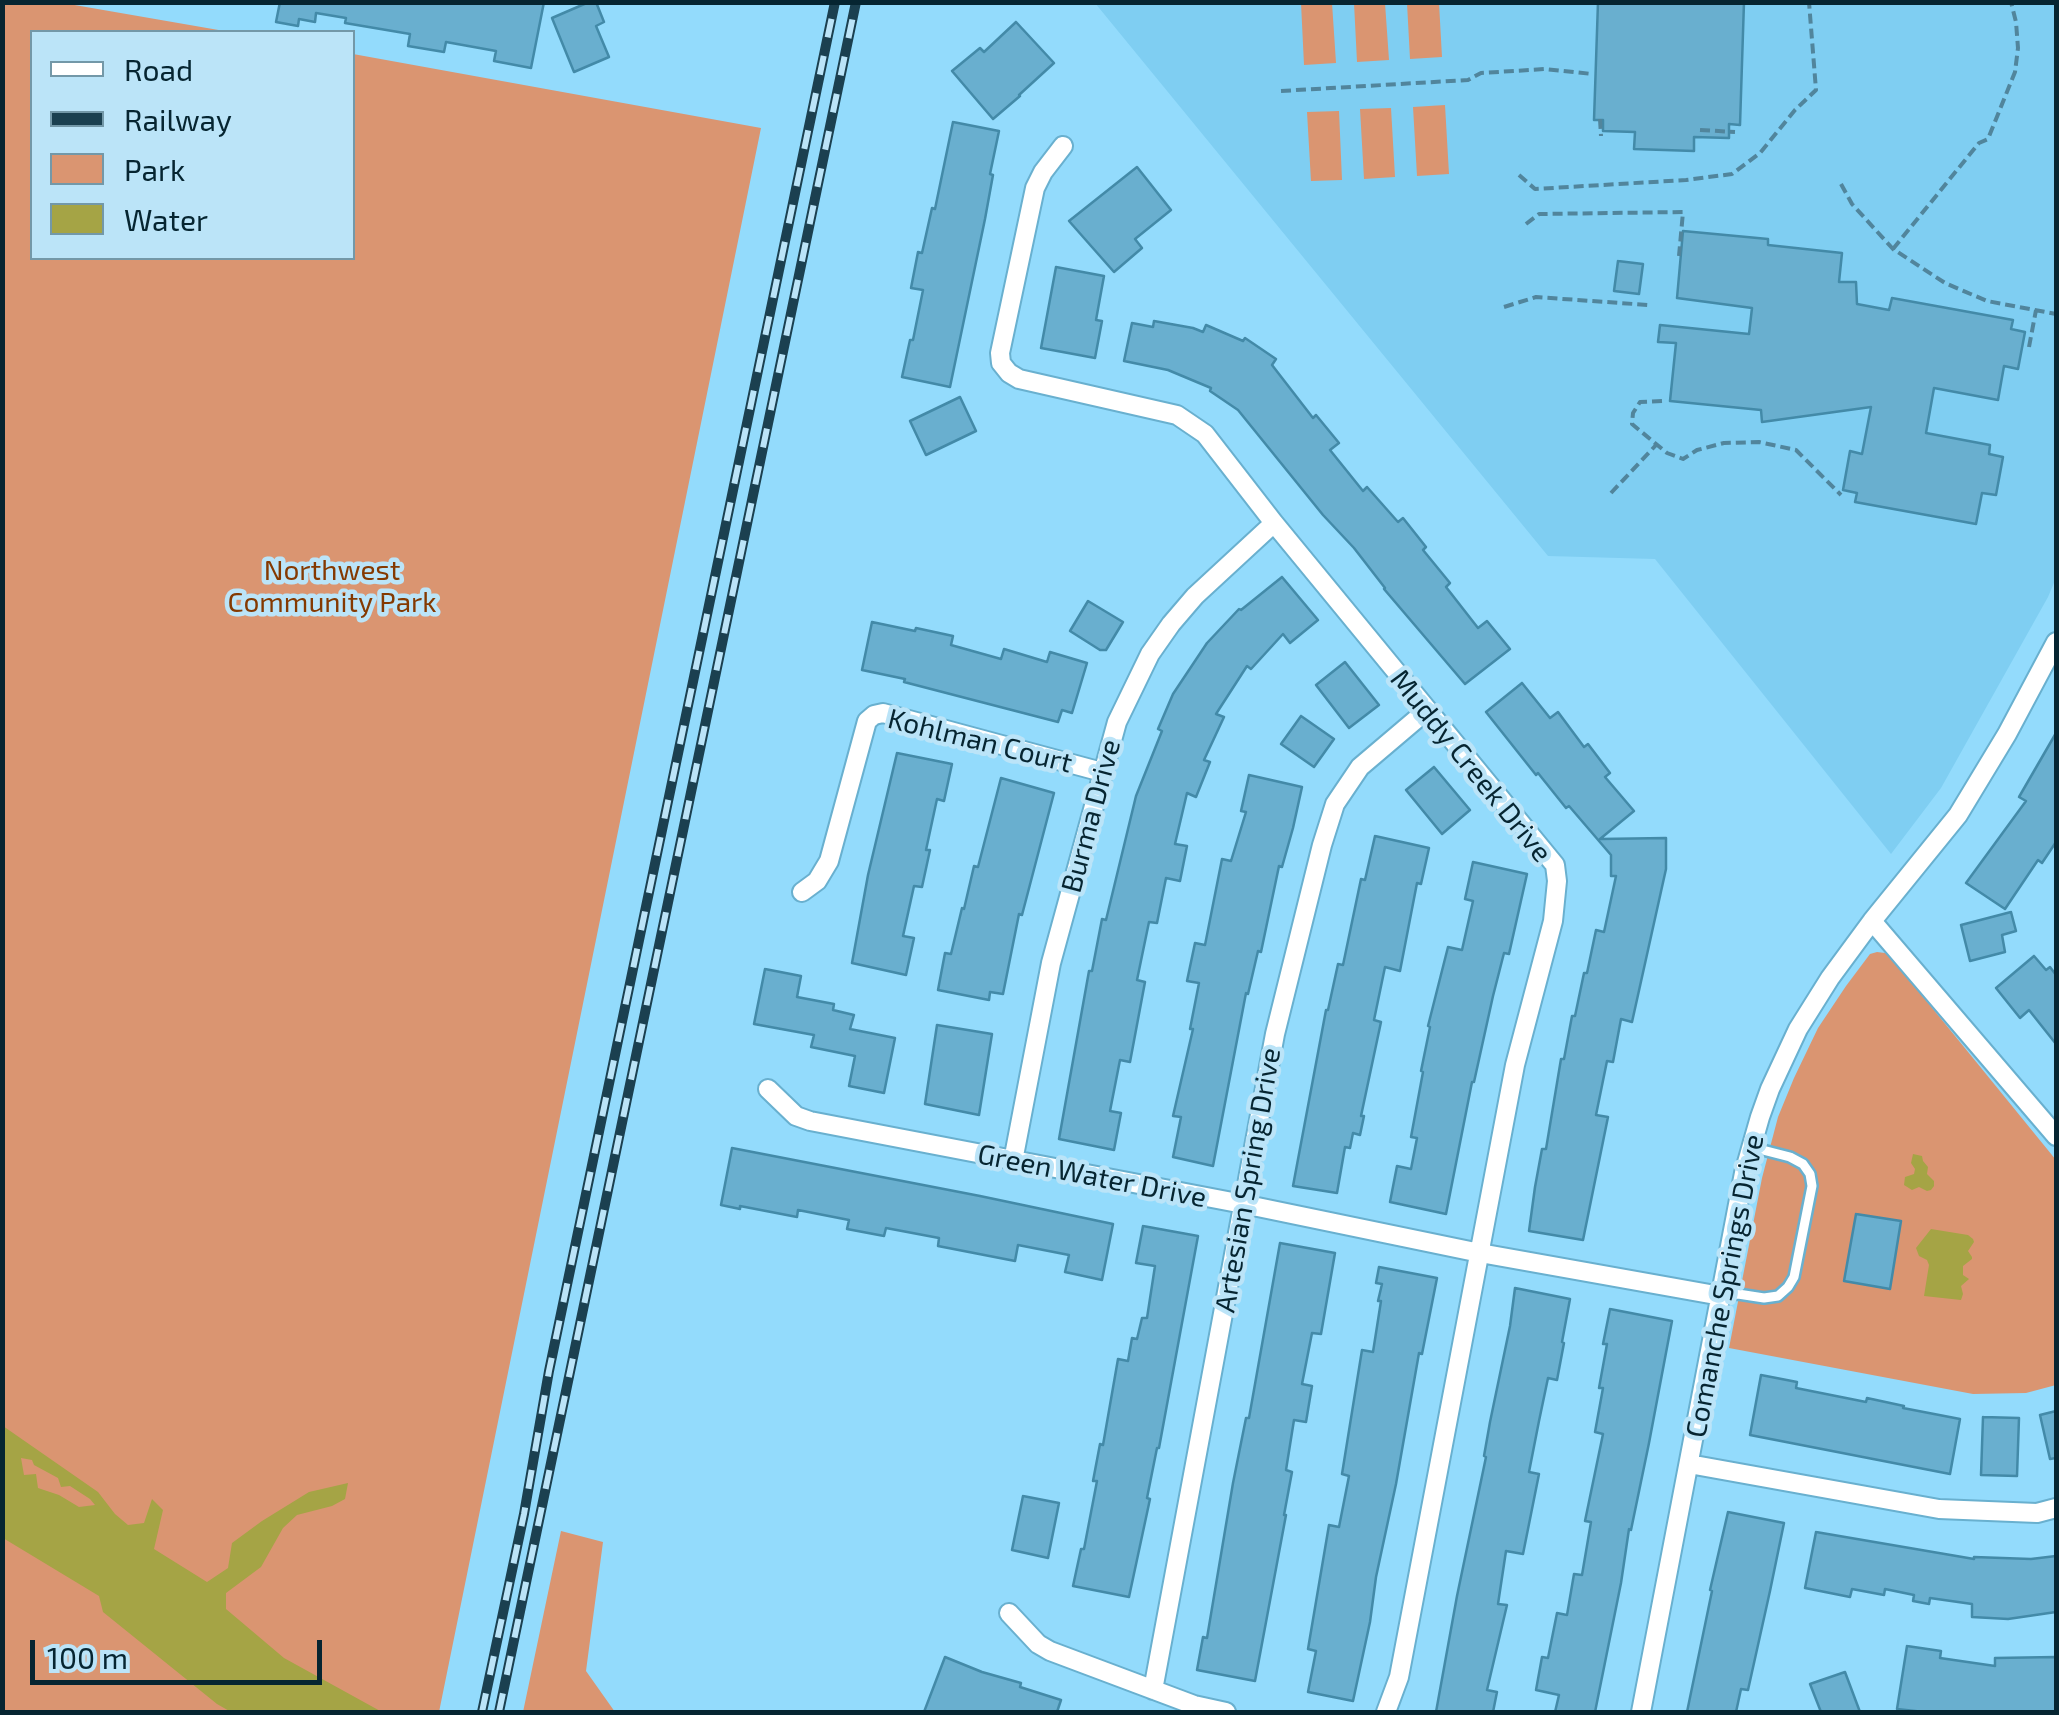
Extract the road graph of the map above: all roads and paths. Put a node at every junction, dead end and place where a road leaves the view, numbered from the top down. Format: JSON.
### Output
{"nodes":[{"id":1,"x":1809,"y":2,"type":"edge"},
{"id":2,"x":2011,"y":2,"type":"edge"},
{"id":3,"x":1592,"y":74,"type":"dead end"},
{"id":4,"x":1280,"y":90,"type":"dead end"},
{"id":5,"x":1600,"y":119,"type":"dead end"},
{"id":6,"x":1700,"y":130,"type":"dead end"},
{"id":7,"x":1735,"y":132,"type":"dead end"},
{"id":8,"x":1601,"y":136,"type":"dead end"},
{"id":9,"x":1063,"y":146,"type":"dead end"},
{"id":10,"x":1519,"y":174,"type":"dead end"},
{"id":11,"x":1841,"y":184,"type":"dead end"},
{"id":12,"x":1526,"y":224,"type":"dead end"},
{"id":13,"x":1893,"y":249,"type":"junction"},
{"id":14,"x":1679,"y":256,"type":"dead end"},
{"id":15,"x":1648,"y":304,"type":"dead end"},
{"id":16,"x":1504,"y":307,"type":"dead end"},
{"id":17,"x":2036,"y":310,"type":"junction"},
{"id":18,"x":2056,"y":314,"type":"edge"},
{"id":19,"x":2030,"y":346,"type":"dead end"},
{"id":20,"x":1662,"y":401,"type":"dead end"},
{"id":21,"x":1657,"y":444,"type":"junction"},
{"id":22,"x":1611,"y":493,"type":"dead end"},
{"id":23,"x":1841,"y":495,"type":"dead end"},
{"id":24,"x":1274,"y":523,"type":"junction"},
{"id":25,"x":2056,"y":642,"type":"edge"},
{"id":26,"x":1426,"y":711,"type":"junction"},
{"id":27,"x":1102,"y":772,"type":"junction"},
{"id":28,"x":802,"y":892,"type":"dead end"},
{"id":29,"x":1872,"y":921,"type":"junction"},
{"id":30,"x":768,"y":1089,"type":"dead end"},
{"id":31,"x":2056,"y":1136,"type":"edge"},
{"id":32,"x":1751,"y":1147,"type":"junction"},
{"id":33,"x":1013,"y":1161,"type":"junction"},
{"id":34,"x":1244,"y":1204,"type":"junction"},
{"id":35,"x":1480,"y":1253,"type":"junction"},
{"id":36,"x":1721,"y":1296,"type":"junction"},
{"id":37,"x":1689,"y":1464,"type":"junction"},
{"id":38,"x":2056,"y":1508,"type":"edge"},
{"id":39,"x":1009,"y":1613,"type":"dead end"},
{"id":40,"x":1153,"y":1690,"type":"junction"},
{"id":41,"x":1226,"y":1712,"type":"edge"},
{"id":42,"x":1386,"y":1712,"type":"edge"},
{"id":43,"x":1642,"y":1712,"type":"edge"}],
"edges":[{"from":1,"to":10,"type":"path"},
{"from":2,"to":13,"type":"path"},
{"from":3,"to":4,"type":"path"},
{"from":5,"to":8,"type":"path"},
{"from":6,"to":7,"type":"path"},
{"from":9,"to":24,"type":"street","name":"Muddy Creek Drive"},
{"from":11,"to":13,"type":"path"},
{"from":12,"to":14,"type":"path"},
{"from":13,"to":17,"type":"path"},
{"from":15,"to":16,"type":"path"},
{"from":17,"to":18,"type":"path"},
{"from":17,"to":19,"type":"path"},
{"from":20,"to":21,"type":"path"},
{"from":21,"to":22,"type":"path"},
{"from":21,"to":23,"type":"path"},
{"from":24,"to":26,"type":"street","name":"Muddy Creek Drive"},
{"from":24,"to":27,"type":"street","name":"Burma Drive"},
{"from":25,"to":29,"type":"street","name":"Comanche Springs Drive"},
{"from":26,"to":34,"type":"street","name":"Artesian Spring Drive"},
{"from":26,"to":35,"type":"street","name":"Muddy Creek Drive"},
{"from":27,"to":28,"type":"street","name":"Kohlman Court"},
{"from":27,"to":33,"type":"street","name":"Burma Drive"},
{"from":29,"to":31,"type":"street"},
{"from":29,"to":32,"type":"street","name":"Comanche Springs Drive"},
{"from":30,"to":33,"type":"street","name":"Green Water Drive"},
{"from":32,"to":36,"type":"street","name":"Comanche Springs Drive"},
{"from":32,"to":36,"type":"lane"},
{"from":33,"to":34,"type":"street","name":"Green Water Drive"},
{"from":34,"to":35,"type":"street","name":"Green Water Drive"},
{"from":34,"to":40,"type":"street","name":"Artesian Spring Drive"},
{"from":35,"to":36,"type":"street","name":"Green Water Drive"},
{"from":35,"to":42,"type":"street","name":"Muddy Creek Drive"},
{"from":36,"to":37,"type":"street","name":"Comanche Springs Drive"},
{"from":37,"to":38,"type":"street"},
{"from":37,"to":43,"type":"street","name":"Comanche Springs Drive"},
{"from":39,"to":40,"type":"street"},
{"from":40,"to":41,"type":"street"}]}
